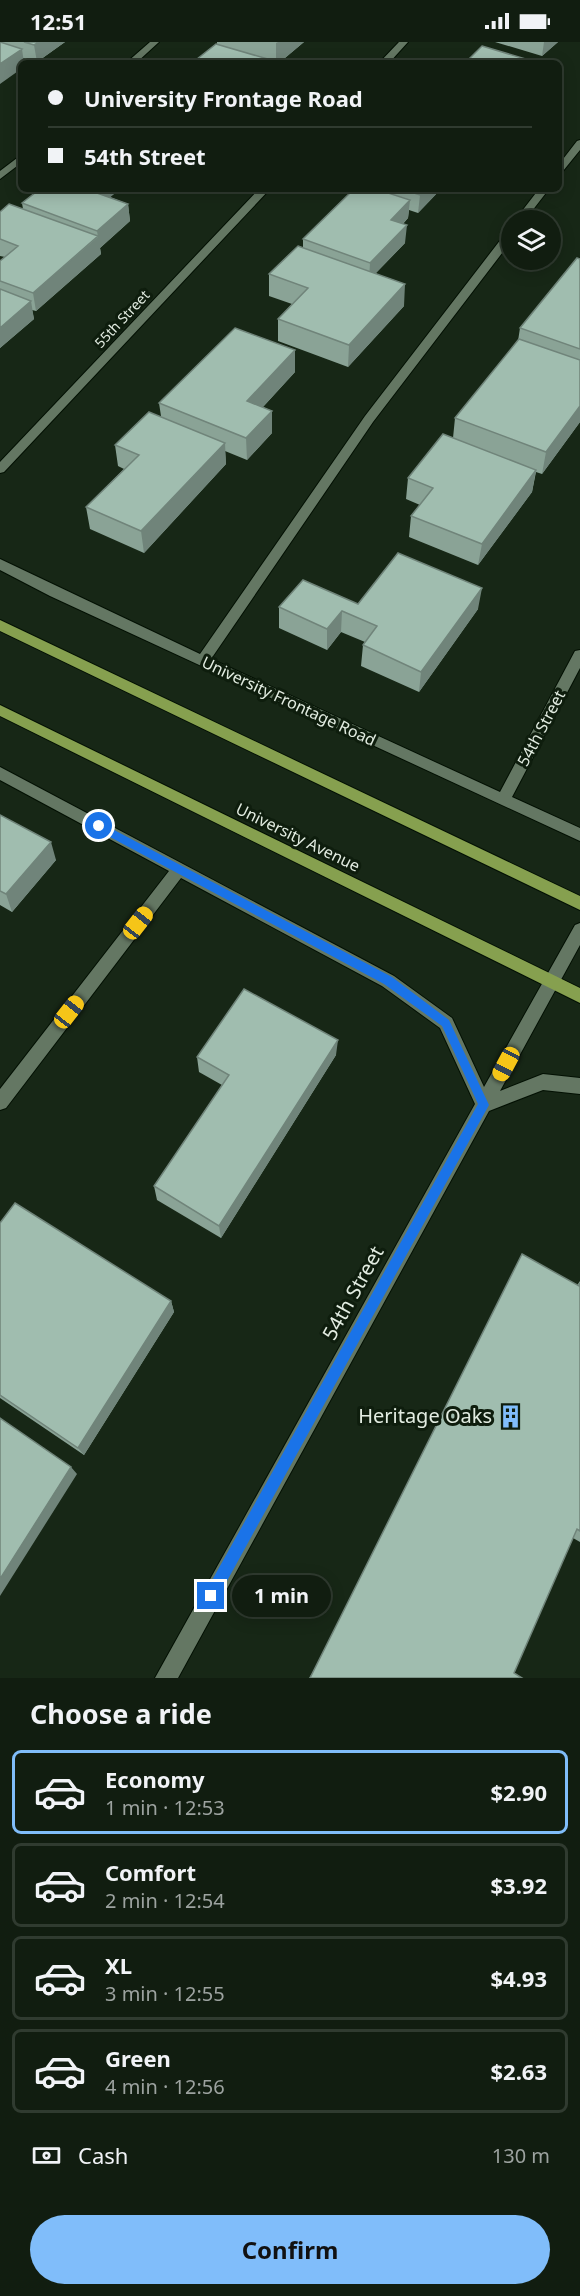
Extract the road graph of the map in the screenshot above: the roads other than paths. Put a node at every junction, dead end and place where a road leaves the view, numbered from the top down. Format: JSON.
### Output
{"nodes":[{"id":1,"x":155,"y":42,"type":"edge"},
{"id":2,"x":404,"y":42,"type":"edge"},
{"id":3,"x":134,"y":60,"type":"edge"},
{"id":4,"x":387,"y":60,"type":"edge"},
{"id":5,"x":580,"y":142,"type":"edge"},
{"id":6,"x":18,"y":161,"type":"edge"},
{"id":7,"x":562,"y":166,"type":"edge"},
{"id":8,"x":0,"y":176,"type":"edge"},
{"id":9,"x":262,"y":192,"type":"edge"},
{"id":10,"x":542,"y":192,"type":"edge"},
{"id":11,"x":528,"y":210,"type":"edge"},
{"id":12,"x":501,"y":246,"type":"edge"},
{"id":13,"x":0,"y":469,"type":"edge"},
{"id":14,"x":0,"y":564,"type":"edge"},
{"id":15,"x":0,"y":625,"type":"edge"},
{"id":16,"x":580,"y":655,"type":"edge"},
{"id":17,"x":202,"y":661,"type":"junction"},
{"id":18,"x":0,"y":710,"type":"edge"},
{"id":19,"x":0,"y":773,"type":"edge"},
{"id":20,"x":503,"y":800,"type":"junction"},
{"id":21,"x":580,"y":835,"type":"edge"},
{"id":22,"x":179,"y":869,"type":"junction"},
{"id":23,"x":580,"y":903,"type":"edge"},
{"id":24,"x":580,"y":930,"type":"edge"},
{"id":25,"x":551,"y":981,"type":"junction"},
{"id":26,"x":580,"y":996,"type":"edge"},
{"id":27,"x":580,"y":1086,"type":"edge"},
{"id":28,"x":0,"y":1102,"type":"edge"},
{"id":29,"x":484,"y":1105,"type":"junction"},
{"id":30,"x":166,"y":1678,"type":"edge"}],
"edges":[{"from":1,"to":3,"type":"street"},
{"from":2,"to":4,"type":"street"},
{"from":5,"to":7,"type":"street"},
{"from":6,"to":8,"type":"street"},
{"from":9,"to":13,"type":"street","name":"55th Street"},
{"from":10,"to":11,"type":"street"},
{"from":12,"to":17,"type":"street"},
{"from":14,"to":17,"type":"street","name":"University Frontage Road"},
{"from":15,"to":23,"type":"main road"},
{"from":16,"to":20,"type":"street","name":"54th Street"},
{"from":17,"to":20,"type":"street","name":"University Frontage Road"},
{"from":18,"to":25,"type":"main road","name":"University Avenue"},
{"from":19,"to":22,"type":"street"},
{"from":20,"to":21,"type":"street","name":"University Frontage Road"},
{"from":22,"to":28,"type":"street"},
{"from":22,"to":29,"type":"street"},
{"from":24,"to":25,"type":"street","name":"54th Street"},
{"from":25,"to":26,"type":"main road","name":"University Avenue"},
{"from":25,"to":29,"type":"street","name":"54th Street"},
{"from":27,"to":29,"type":"street"},
{"from":29,"to":30,"type":"street","name":"54th Street"}]}
